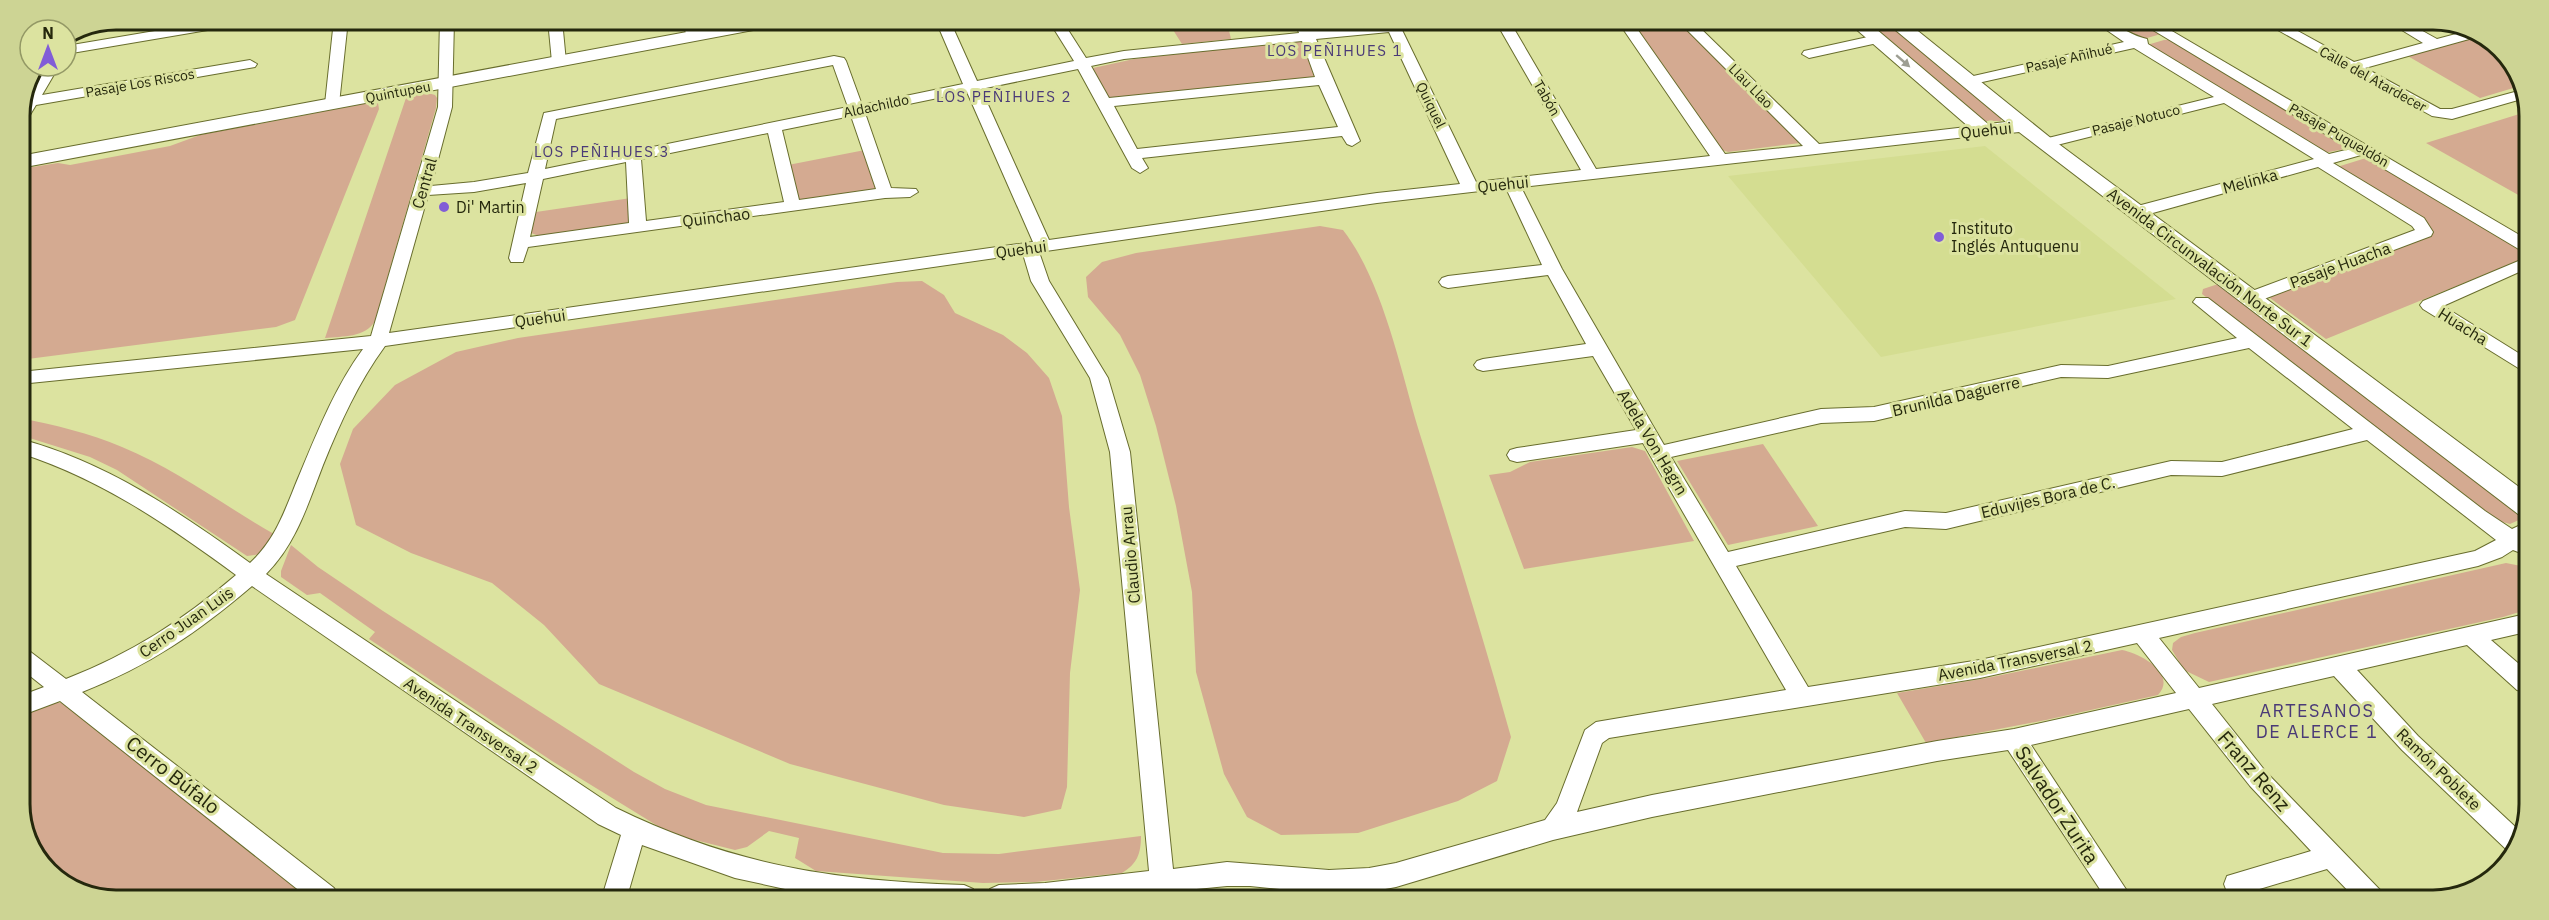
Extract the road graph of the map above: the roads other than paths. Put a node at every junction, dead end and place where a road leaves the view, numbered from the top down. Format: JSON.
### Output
{"nodes":[{"id":1,"x":163,"y":30,"type":"edge"},
{"id":2,"x":340,"y":30,"type":"edge"},
{"id":3,"x":447,"y":30,"type":"edge"},
{"id":4,"x":556,"y":30,"type":"edge"},
{"id":5,"x":687,"y":30,"type":"edge"},
{"id":6,"x":947,"y":30,"type":"edge"},
{"id":7,"x":1062,"y":30,"type":"edge"},
{"id":8,"x":1298,"y":30,"type":"edge"},
{"id":9,"x":1305,"y":30,"type":"edge"},
{"id":10,"x":1394,"y":30,"type":"edge"},
{"id":11,"x":1508,"y":30,"type":"edge"},
{"id":12,"x":1631,"y":30,"type":"edge"},
{"id":13,"x":1694,"y":30,"type":"edge"},
{"id":14,"x":1866,"y":30,"type":"edge"},
{"id":15,"x":1905,"y":30,"type":"edge"},
{"id":16,"x":2115,"y":30,"type":"edge"},
{"id":17,"x":2160,"y":30,"type":"edge"},
{"id":18,"x":2285,"y":30,"type":"edge"},
{"id":19,"x":2410,"y":30,"type":"edge"},
{"id":20,"x":2170,"y":36,"type":"junction"},
{"id":21,"x":2464,"y":36,"type":"edge"},
{"id":22,"x":1877,"y":39,"type":"junction"},
{"id":23,"x":2137,"y":43,"type":"junction"},
{"id":24,"x":2434,"y":44,"type":"junction"},
{"id":25,"x":78,"y":48,"type":"edge"},
{"id":26,"x":1809,"y":54,"type":"dead end"},
{"id":27,"x":559,"y":62,"type":"junction"},
{"id":28,"x":1082,"y":63,"type":"junction"},
{"id":29,"x":250,"y":64,"type":"dead end"},
{"id":30,"x":2351,"y":67,"type":"junction"},
{"id":31,"x":45,"y":78,"type":"edge"},
{"id":32,"x":1324,"y":80,"type":"junction"},
{"id":33,"x":1969,"y":81,"type":"junction"},
{"id":34,"x":445,"y":83,"type":"junction"},
{"id":35,"x":972,"y":86,"type":"junction"},
{"id":36,"x":2516,"y":96,"type":"edge"},
{"id":37,"x":32,"y":98,"type":"edge"},
{"id":38,"x":2227,"y":98,"type":"junction"},
{"id":39,"x":32,"y":102,"type":"edge"},
{"id":40,"x":332,"y":104,"type":"junction"},
{"id":41,"x":1104,"y":104,"type":"junction"},
{"id":42,"x":857,"y":110,"type":"junction"},
{"id":43,"x":2023,"y":126,"type":"junction"},
{"id":44,"x":774,"y":127,"type":"junction"},
{"id":45,"x":1984,"y":130,"type":"junction"},
{"id":46,"x":2045,"y":143,"type":"junction"},
{"id":47,"x":1815,"y":149,"type":"junction"},
{"id":48,"x":2363,"y":150,"type":"junction"},
{"id":49,"x":633,"y":156,"type":"junction"},
{"id":50,"x":1720,"y":159,"type":"junction"},
{"id":51,"x":30,"y":160,"type":"edge"},
{"id":52,"x":2324,"y":161,"type":"junction"},
{"id":53,"x":1591,"y":174,"type":"junction"},
{"id":54,"x":536,"y":176,"type":"junction"},
{"id":55,"x":1511,"y":183,"type":"junction"},
{"id":56,"x":1470,"y":187,"type":"junction"},
{"id":57,"x":422,"y":191,"type":"junction"},
{"id":58,"x":910,"y":192,"type":"dead end"},
{"id":59,"x":885,"y":193,"type":"junction"},
{"id":60,"x":792,"y":207,"type":"junction"},
{"id":61,"x":2136,"y":212,"type":"junction"},
{"id":62,"x":638,"y":227,"type":"junction"},
{"id":63,"x":2425,"y":229,"type":"joint"},
{"id":64,"x":2519,"y":241,"type":"edge"},
{"id":65,"x":1036,"y":247,"type":"junction"},
{"id":66,"x":2519,"y":266,"type":"edge"},
{"id":67,"x":1553,"y":269,"type":"junction"},
{"id":68,"x":1448,"y":282,"type":"dead end"},
{"id":69,"x":2250,"y":297,"type":"junction"},
{"id":70,"x":2202,"y":302,"type":"dead end"},
{"id":71,"x":2252,"y":341,"type":"junction"},
{"id":72,"x":378,"y":342,"type":"junction"},
{"id":73,"x":1598,"y":349,"type":"junction"},
{"id":74,"x":2519,"y":362,"type":"edge"},
{"id":75,"x":1483,"y":365,"type":"dead end"},
{"id":76,"x":30,"y":377,"type":"edge"},
{"id":77,"x":2371,"y":432,"type":"junction"},
{"id":78,"x":1649,"y":435,"type":"junction"},
{"id":79,"x":30,"y":449,"type":"edge"},
{"id":80,"x":1660,"y":453,"type":"junction"},
{"id":81,"x":1517,"y":455,"type":"dead end"},
{"id":82,"x":2519,"y":501,"type":"edge"},
{"id":83,"x":2519,"y":537,"type":"edge"},
{"id":84,"x":2519,"y":540,"type":"edge"},
{"id":85,"x":1724,"y":561,"type":"junction"},
{"id":86,"x":251,"y":575,"type":"junction"},
{"id":87,"x":2519,"y":624,"type":"edge"},
{"id":88,"x":2143,"y":634,"type":"junction"},
{"id":89,"x":2470,"y":635,"type":"junction"},
{"id":90,"x":30,"y":664,"type":"edge"},
{"id":91,"x":2338,"y":665,"type":"junction"},
{"id":92,"x":2519,"y":677,"type":"edge"},
{"id":93,"x":64,"y":689,"type":"junction"},
{"id":94,"x":1803,"y":697,"type":"junction"},
{"id":95,"x":2193,"y":699,"type":"junction"},
{"id":96,"x":30,"y":702,"type":"edge"},
{"id":97,"x":2014,"y":739,"type":"junction"},
{"id":98,"x":1553,"y":829,"type":"junction"},
{"id":99,"x":634,"y":830,"type":"junction"},
{"id":100,"x":2512,"y":838,"type":"edge"},
{"id":101,"x":2331,"y":857,"type":"junction"},
{"id":102,"x":2236,"y":884,"type":"dead end"},
{"id":103,"x":317,"y":890,"type":"edge"},
{"id":104,"x":616,"y":890,"type":"edge"},
{"id":105,"x":858,"y":890,"type":"edge"},
{"id":106,"x":1163,"y":890,"type":"edge"},
{"id":107,"x":2114,"y":890,"type":"edge"},
{"id":108,"x":2363,"y":890,"type":"edge"}],
"edges":[{"from":1,"to":25,"type":"street"},
{"from":2,"to":40,"type":"street"},
{"from":3,"to":34,"type":"street","name":"Central"},
{"from":4,"to":27,"type":"street"},
{"from":5,"to":27,"type":"street","name":"Quintupeu"},
{"from":6,"to":35,"type":"street","name":"Claudio Arrau"},
{"from":7,"to":28,"type":"street"},
{"from":8,"to":28,"type":"street","name":"Aldachildo"},
{"from":9,"to":32,"type":"street"},
{"from":10,"to":56,"type":"street","name":"Quiquel"},
{"from":11,"to":53,"type":"street","name":"Tabón"},
{"from":12,"to":50,"type":"street"},
{"from":13,"to":47,"type":"street","name":"Llau Llao"},
{"from":14,"to":22,"type":"street"},
{"from":15,"to":33,"type":"street","name":"Avenida Circunvalación Norte Sur 1"},
{"from":16,"to":23,"type":"street","name":"Pasaje Puqueldón"},
{"from":17,"to":20,"type":"street","name":"Pasaje Puqueldón"},
{"from":18,"to":30,"type":"street","name":"Calle del Atardecer"},
{"from":19,"to":24,"type":"street"},
{"from":20,"to":23,"type":"street","name":"Pasaje Añihué"},
{"from":20,"to":48,"type":"street","name":"Pasaje Puqueldón"},
{"from":21,"to":24,"type":"street"},
{"from":22,"to":26,"type":"street"},
{"from":22,"to":45,"type":"street","one_way":true},
{"from":23,"to":33,"type":"street","name":"Pasaje Añihué"},
{"from":23,"to":38,"type":"street","name":"Pasaje Puqueldón"},
{"from":24,"to":30,"type":"street"},
{"from":27,"to":34,"type":"street","name":"Quintupeu"},
{"from":28,"to":35,"type":"street","name":"Aldachildo"},
{"from":28,"to":41,"type":"street"},
{"from":29,"to":39,"type":"street","name":"Pasaje Los Riscos"},
{"from":30,"to":36,"type":"street","name":"Calle del Atardecer"},
{"from":31,"to":37,"type":"street"},
{"from":32,"to":41,"type":"street"},
{"from":32,"to":41,"type":"street"},
{"from":33,"to":43,"type":"street","name":"Avenida Circunvalación Norte Sur 1"},
{"from":34,"to":40,"type":"street","name":"Quintupeu"},
{"from":34,"to":57,"type":"street","name":"Central"},
{"from":35,"to":42,"type":"street","name":"Aldachildo"},
{"from":35,"to":65,"type":"street","name":"Claudio Arrau"},
{"from":38,"to":46,"type":"street","name":"Pasaje Notuco"},
{"from":38,"to":52,"type":"street","name":"Pasaje Puqueldón"},
{"from":40,"to":51,"type":"street","name":"Quintupeu"},
{"from":42,"to":44,"type":"street","name":"Aldachildo"},
{"from":42,"to":54,"type":"street"},
{"from":42,"to":59,"type":"street"},
{"from":43,"to":45,"type":"street","name":"Quehui"},
{"from":43,"to":46,"type":"street","name":"Avenida Circunvalación Norte Sur 1"},
{"from":44,"to":49,"type":"street","name":"Aldachildo"},
{"from":44,"to":60,"type":"street"},
{"from":45,"to":47,"type":"street","name":"Quehui"},
{"from":46,"to":61,"type":"street","name":"Avenida Circunvalación Norte Sur 1"},
{"from":47,"to":50,"type":"street","name":"Quehui"},
{"from":48,"to":52,"type":"street","name":"Melinka"},
{"from":48,"to":64,"type":"street","name":"Pasaje Puqueldón"},
{"from":49,"to":54,"type":"street","name":"Aldachildo"},
{"from":49,"to":62,"type":"street"},
{"from":50,"to":53,"type":"street","name":"Quehui"},
{"from":52,"to":61,"type":"street","name":"Melinka"},
{"from":52,"to":63,"type":"street","name":"Pasaje Puqueldón"},
{"from":53,"to":55,"type":"street","name":"Quehui"},
{"from":54,"to":57,"type":"street","name":"Aldachildo"},
{"from":54,"to":62,"type":"street","name":"Quinchao"},
{"from":55,"to":56,"type":"street","name":"Quehui"},
{"from":55,"to":67,"type":"street","name":"Adela Von Hagrn"},
{"from":56,"to":65,"type":"street","name":"Quehui"},
{"from":57,"to":72,"type":"street","name":"Central"},
{"from":58,"to":59,"type":"street","name":"Quinchao"},
{"from":59,"to":60,"type":"street","name":"Quinchao"},
{"from":60,"to":62,"type":"street","name":"Quinchao"},
{"from":61,"to":69,"type":"street","name":"Avenida Circunvalación Norte Sur 1"},
{"from":63,"to":69,"type":"street","name":"Pasaje Huacha"},
{"from":65,"to":72,"type":"street","name":"Quehui"},
{"from":65,"to":106,"type":"street","name":"Claudio Arrau"},
{"from":66,"to":74,"type":"street","name":"Huacha"},
{"from":67,"to":68,"type":"street"},
{"from":67,"to":73,"type":"street","name":"Adela Von Hagrn"},
{"from":69,"to":82,"type":"street","name":"Avenida Circunvalación Norte Sur 1"},
{"from":70,"to":71,"type":"street","name":"Avenida Circunvalación Norte Sur 1"},
{"from":71,"to":77,"type":"street","name":"Avenida Circunvalación Norte Sur 1"},
{"from":71,"to":80,"type":"street","name":"Brunilda Daguerre"},
{"from":72,"to":76,"type":"street","name":"Quehui"},
{"from":72,"to":86,"type":"street","name":"Central"},
{"from":73,"to":75,"type":"street"},
{"from":73,"to":78,"type":"street","name":"Adela Von Hagrn"},
{"from":77,"to":83,"type":"street","name":"Avenida Circunvalación Norte Sur 1"},
{"from":77,"to":85,"type":"street","name":"Eduvijes Bora de C."},
{"from":78,"to":80,"type":"street","name":"Adela Von Hagrn"},
{"from":78,"to":81,"type":"street"},
{"from":79,"to":86,"type":"street","name":"Avenida Transversal 2"},
{"from":80,"to":85,"type":"street","name":"Adela Von Hagrn"},
{"from":84,"to":88,"type":"street","name":"Avenida Transversal 2"},
{"from":85,"to":94,"type":"street","name":"Adela Von Hagrn"},
{"from":86,"to":93,"type":"street","name":"Cerro Juan Luis"},
{"from":86,"to":99,"type":"street","name":"Avenida Transversal 2"},
{"from":87,"to":89,"type":"street"},
{"from":88,"to":94,"type":"street","name":"Avenida Transversal 2"},
{"from":88,"to":95,"type":"street","name":"Franz Renz"},
{"from":89,"to":91,"type":"street"},
{"from":89,"to":92,"type":"street"},
{"from":90,"to":93,"type":"street","name":"Cerro Búfalo"},
{"from":91,"to":95,"type":"street"},
{"from":91,"to":100,"type":"street","name":"Ramón Poblete"},
{"from":93,"to":96,"type":"street","name":"Cerro Juan Luis"},
{"from":93,"to":103,"type":"street","name":"Cerro Búfalo"},
{"from":94,"to":98,"type":"street","name":"Avenida Transversal 2"},
{"from":95,"to":97,"type":"street"},
{"from":95,"to":101,"type":"street","name":"Franz Renz"},
{"from":97,"to":98,"type":"street"},
{"from":97,"to":107,"type":"street","name":"Salvador Zurita"},
{"from":98,"to":106,"type":"street"},
{"from":99,"to":104,"type":"street"},
{"from":99,"to":105,"type":"street","name":"Avenida Transversal 2"},
{"from":101,"to":102,"type":"street"},
{"from":101,"to":108,"type":"street","name":"Franz Renz"}]}
